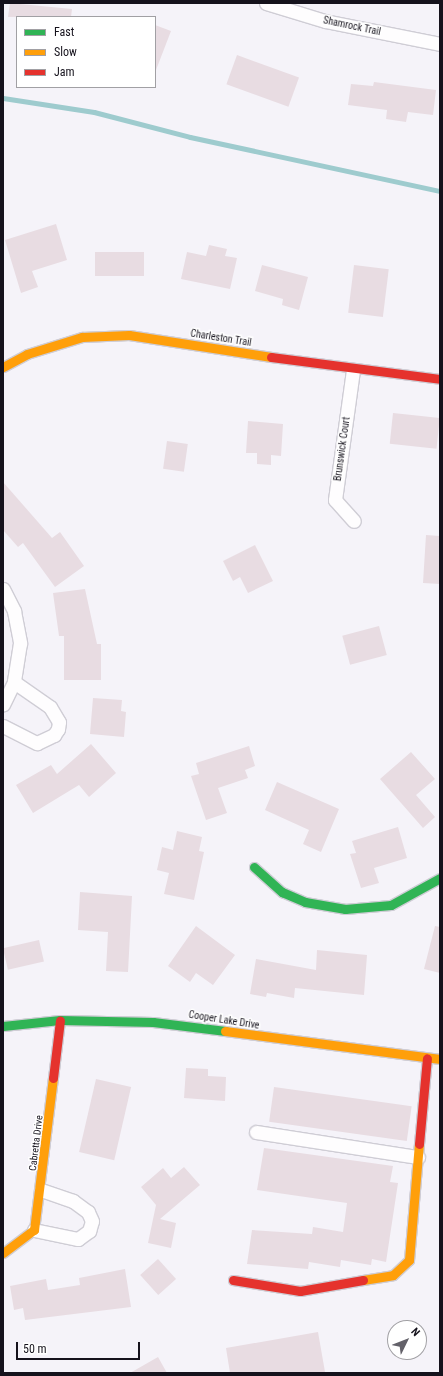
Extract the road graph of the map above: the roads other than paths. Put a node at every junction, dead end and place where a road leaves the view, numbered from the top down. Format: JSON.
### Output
{"nodes":[{"id":1,"x":266,"y":3,"type":"edge"},
{"id":2,"x":440,"y":44,"type":"edge"},
{"id":3,"x":3,"y":367,"type":"edge"},
{"id":4,"x":353,"y":370,"type":"junction"},
{"id":5,"x":440,"y":379,"type":"edge"},
{"id":6,"x":354,"y":521,"type":"dead end"},
{"id":7,"x":3,"y":589,"type":"edge"},
{"id":8,"x":14,"y":682,"type":"junction"},
{"id":9,"x":3,"y":705,"type":"edge"},
{"id":10,"x":3,"y":726,"type":"edge"},
{"id":11,"x":254,"y":867,"type":"dead end"},
{"id":12,"x":440,"y":878,"type":"edge"},
{"id":13,"x":60,"y":1020,"type":"junction"},
{"id":14,"x":3,"y":1026,"type":"edge"},
{"id":15,"x":427,"y":1058,"type":"junction"},
{"id":16,"x":440,"y":1059,"type":"edge"},
{"id":17,"x":256,"y":1132,"type":"dead end"},
{"id":18,"x":418,"y":1157,"type":"junction"},
{"id":19,"x":41,"y":1190,"type":"junction"},
{"id":20,"x":34,"y":1230,"type":"junction"},
{"id":21,"x":3,"y":1253,"type":"edge"},
{"id":22,"x":233,"y":1280,"type":"dead end"}],
"edges":[{"from":1,"to":2,"type":"street","name":"Shamrock Trail"},
{"from":3,"to":4,"type":"street","name":"Charleston Trail"},
{"from":4,"to":5,"type":"street","name":"Charleston Trail"},
{"from":4,"to":6,"type":"street","name":"Brunswick Court"},
{"from":7,"to":8,"type":"street"},
{"from":8,"to":9,"type":"street"},
{"from":8,"to":10,"type":"street"},
{"from":11,"to":12,"type":"street"},
{"from":13,"to":14,"type":"street","name":"Cooper Lake Drive"},
{"from":13,"to":15,"type":"street","name":"Cooper Lake Drive"},
{"from":13,"to":19,"type":"street","name":"Cabretta Drive"},
{"from":15,"to":16,"type":"street","name":"Cooper Lake Drive"},
{"from":15,"to":18,"type":"street"},
{"from":17,"to":18,"type":"street"},
{"from":18,"to":22,"type":"street"},
{"from":19,"to":20,"type":"street","name":"Cabretta Drive"},
{"from":19,"to":20,"type":"street"},
{"from":20,"to":21,"type":"street"}]}
